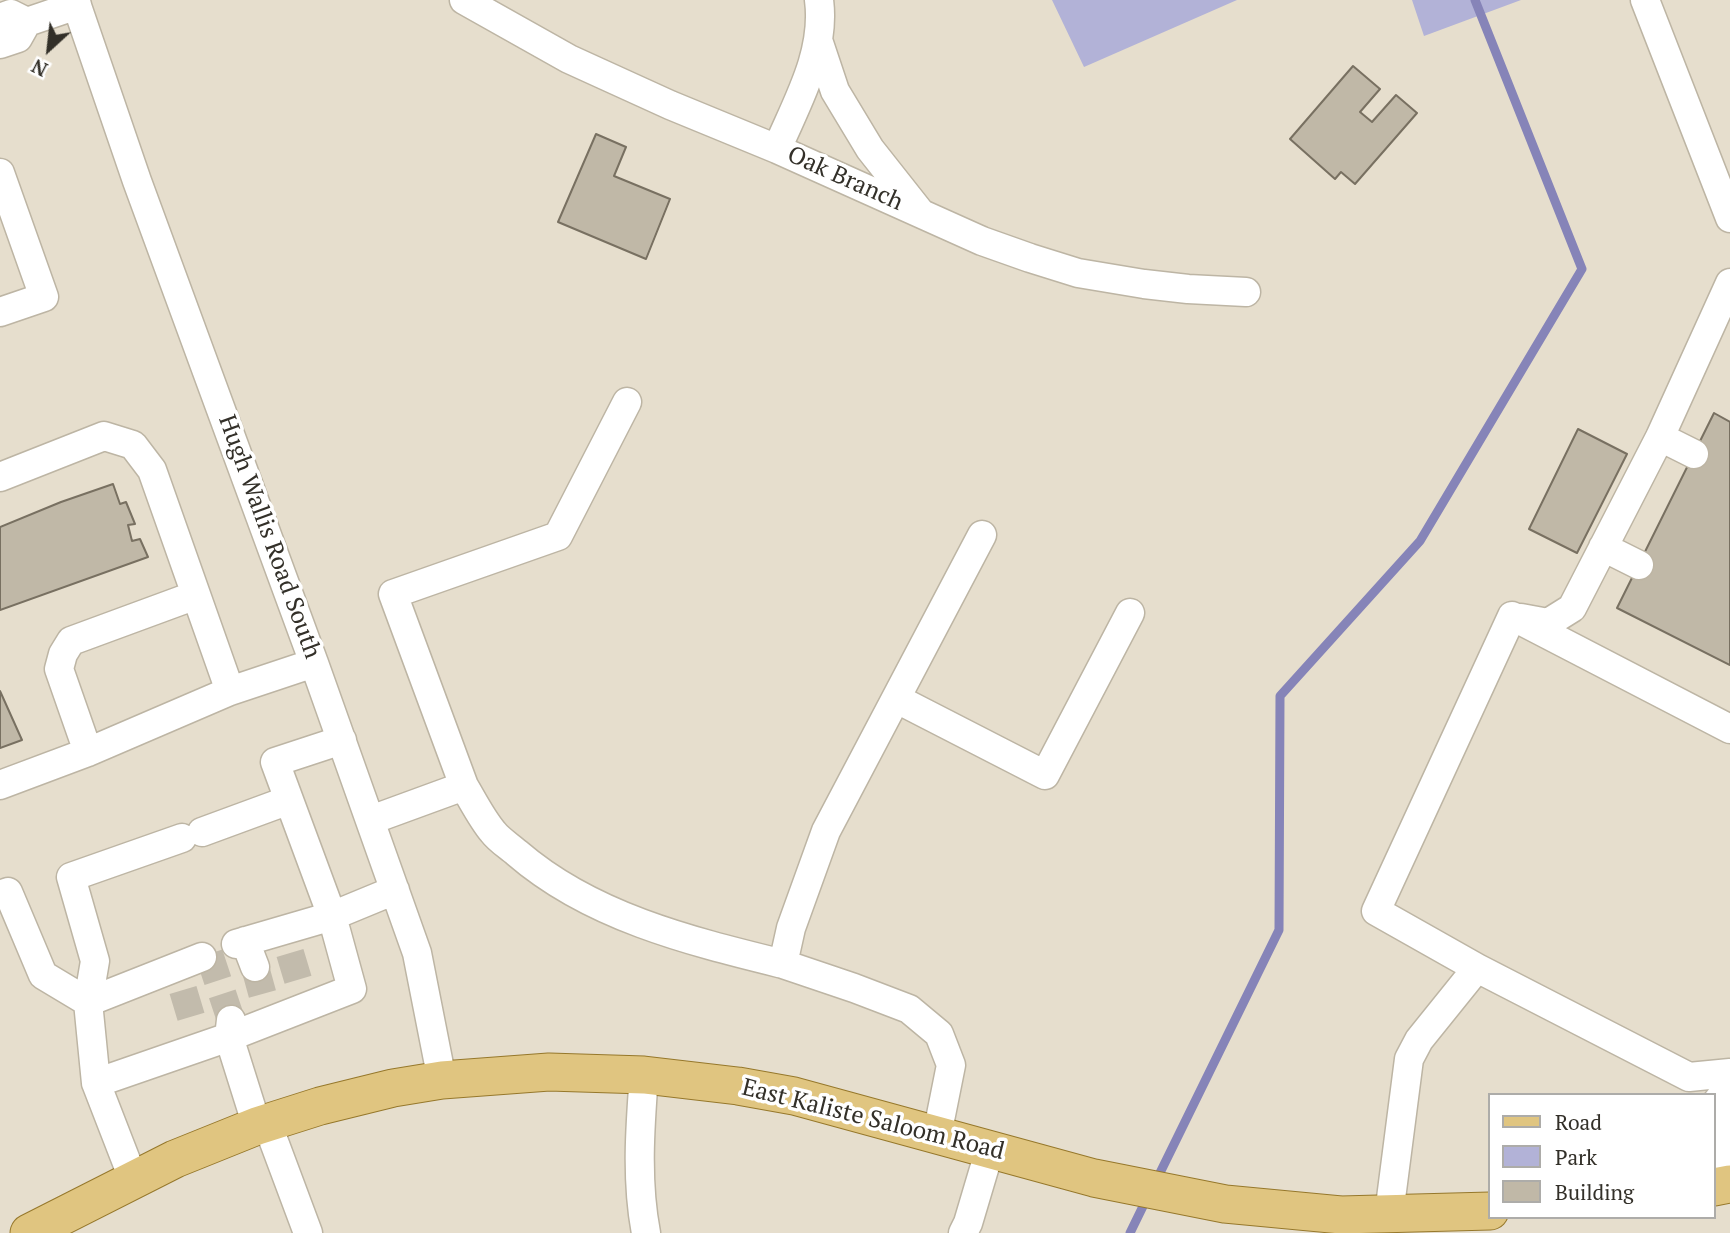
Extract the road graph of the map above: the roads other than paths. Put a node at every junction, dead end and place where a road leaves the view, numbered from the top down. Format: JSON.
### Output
{"nodes":[{"id":1,"x":464,"y":0,"type":"edge"},
{"id":2,"x":819,"y":0,"type":"edge"},
{"id":3,"x":1645,"y":0,"type":"edge"},
{"id":4,"x":76,"y":3,"type":"edge"},
{"id":5,"x":14,"y":20,"type":"edge"},
{"id":6,"x":819,"y":43,"type":"junction"},
{"id":7,"x":0,"y":44,"type":"edge"},
{"id":8,"x":778,"y":149,"type":"junction"},
{"id":9,"x":0,"y":173,"type":"edge"},
{"id":10,"x":921,"y":213,"type":"junction"},
{"id":11,"x":1730,"y":218,"type":"edge"},
{"id":12,"x":1730,"y":283,"type":"edge"},
{"id":13,"x":1246,"y":292,"type":"dead end"},
{"id":14,"x":0,"y":312,"type":"edge"},
{"id":15,"x":627,"y":402,"type":"dead end"},
{"id":16,"x":1660,"y":437,"type":"junction"},
{"id":17,"x":1694,"y":453,"type":"dead end"},
{"id":18,"x":0,"y":477,"type":"edge"},
{"id":19,"x":982,"y":534,"type":"dead end"},
{"id":20,"x":1603,"y":547,"type":"junction"},
{"id":21,"x":1639,"y":565,"type":"dead end"},
{"id":22,"x":196,"y":595,"type":"junction"},
{"id":23,"x":1130,"y":613,"type":"dead end"},
{"id":24,"x":1512,"y":616,"type":"junction"},
{"id":25,"x":314,"y":663,"type":"junction"},
{"id":26,"x":230,"y":691,"type":"junction"},
{"id":27,"x":897,"y":699,"type":"junction"},
{"id":28,"x":1730,"y":729,"type":"edge"},
{"id":29,"x":342,"y":740,"type":"junction"},
{"id":30,"x":88,"y":752,"type":"junction"},
{"id":31,"x":0,"y":785,"type":"edge"},
{"id":32,"x":464,"y":786,"type":"junction"},
{"id":33,"x":289,"y":800,"type":"junction"},
{"id":34,"x":371,"y":820,"type":"junction"},
{"id":35,"x":395,"y":890,"type":"junction"},
{"id":36,"x":0,"y":895,"type":"edge"},
{"id":37,"x":332,"y":916,"type":"junction"},
{"id":38,"x":245,"y":951,"type":"dead end"},
{"id":39,"x":783,"y":964,"type":"junction"},
{"id":40,"x":1477,"y":968,"type":"junction"},
{"id":41,"x":187,"y":971,"type":"dead end"},
{"id":42,"x":88,"y":1002,"type":"junction"},
{"id":43,"x":230,"y":1028,"type":"junction"},
{"id":44,"x":1730,"y":1073,"type":"edge"},
{"id":45,"x":644,"y":1075,"type":"junction"},
{"id":46,"x":442,"y":1080,"type":"junction"},
{"id":47,"x":96,"y":1083,"type":"junction"},
{"id":48,"x":1730,"y":1086,"type":"edge"},
{"id":49,"x":262,"y":1124,"type":"junction"},
{"id":50,"x":937,"y":1135,"type":"junction"},
{"id":51,"x":990,"y":1149,"type":"junction"},
{"id":52,"x":134,"y":1181,"type":"junction"},
{"id":53,"x":1724,"y":1185,"type":"edge"},
{"id":54,"x":1488,"y":1211,"type":"edge"},
{"id":55,"x":1389,"y":1214,"type":"junction"},
{"id":56,"x":29,"y":1233,"type":"edge"},
{"id":57,"x":308,"y":1233,"type":"edge"},
{"id":58,"x":646,"y":1233,"type":"edge"},
{"id":59,"x":963,"y":1233,"type":"edge"}],
"edges":[{"from":1,"to":8,"type":"street","name":"Oak Branch"},
{"from":2,"to":6,"type":"street"},
{"from":3,"to":11,"type":"street"},
{"from":4,"to":5,"type":"street"},
{"from":4,"to":25,"type":"street","name":"Hugh Wallis Road South"},
{"from":5,"to":7,"type":"street"},
{"from":6,"to":8,"type":"street"},
{"from":6,"to":10,"type":"street"},
{"from":8,"to":10,"type":"street","name":"Oak Branch"},
{"from":9,"to":14,"type":"street"},
{"from":10,"to":13,"type":"street","name":"Oak Branch"},
{"from":12,"to":16,"type":"street"},
{"from":15,"to":32,"type":"street"},
{"from":16,"to":17,"type":"street"},
{"from":16,"to":20,"type":"street"},
{"from":18,"to":22,"type":"street"},
{"from":19,"to":27,"type":"street"},
{"from":20,"to":21,"type":"street"},
{"from":20,"to":24,"type":"street"},
{"from":22,"to":26,"type":"street"},
{"from":22,"to":30,"type":"street"},
{"from":23,"to":27,"type":"street"},
{"from":24,"to":28,"type":"street"},
{"from":24,"to":40,"type":"street"},
{"from":25,"to":26,"type":"street"},
{"from":25,"to":29,"type":"street","name":"Hugh Wallis Road South"},
{"from":26,"to":30,"type":"street"},
{"from":27,"to":39,"type":"street"},
{"from":29,"to":33,"type":"street"},
{"from":29,"to":34,"type":"street","name":"Hugh Wallis Road South"},
{"from":30,"to":31,"type":"street"},
{"from":32,"to":34,"type":"street"},
{"from":32,"to":39,"type":"street"},
{"from":33,"to":37,"type":"street"},
{"from":33,"to":42,"type":"street"},
{"from":34,"to":35,"type":"street","name":"Hugh Wallis Road South"},
{"from":35,"to":37,"type":"street"},
{"from":35,"to":46,"type":"street","name":"Hugh Wallis Road South"},
{"from":36,"to":42,"type":"street"},
{"from":37,"to":38,"type":"street"},
{"from":37,"to":43,"type":"street"},
{"from":39,"to":50,"type":"street"},
{"from":40,"to":44,"type":"street"},
{"from":40,"to":55,"type":"street"},
{"from":41,"to":42,"type":"street"},
{"from":42,"to":47,"type":"street"},
{"from":43,"to":47,"type":"street"},
{"from":43,"to":49,"type":"street"},
{"from":45,"to":46,"type":"main road","name":"East Kaliste Saloom Road"},
{"from":45,"to":50,"type":"main road","name":"East Kaliste Saloom Road"},
{"from":45,"to":58,"type":"street"},
{"from":46,"to":49,"type":"main road","name":"East Kaliste Saloom Road"},
{"from":47,"to":52,"type":"street"},
{"from":48,"to":53,"type":"street"},
{"from":49,"to":52,"type":"main road","name":"East Kaliste Saloom Road"},
{"from":49,"to":57,"type":"street"},
{"from":50,"to":51,"type":"main road","name":"East Kaliste Saloom Road"},
{"from":51,"to":55,"type":"main road","name":"East Kaliste Saloom Road"},
{"from":51,"to":59,"type":"street"},
{"from":52,"to":56,"type":"main road","name":"East Kaliste Saloom Road"},
{"from":54,"to":55,"type":"main road","name":"East Kaliste Saloom Road"}]}
